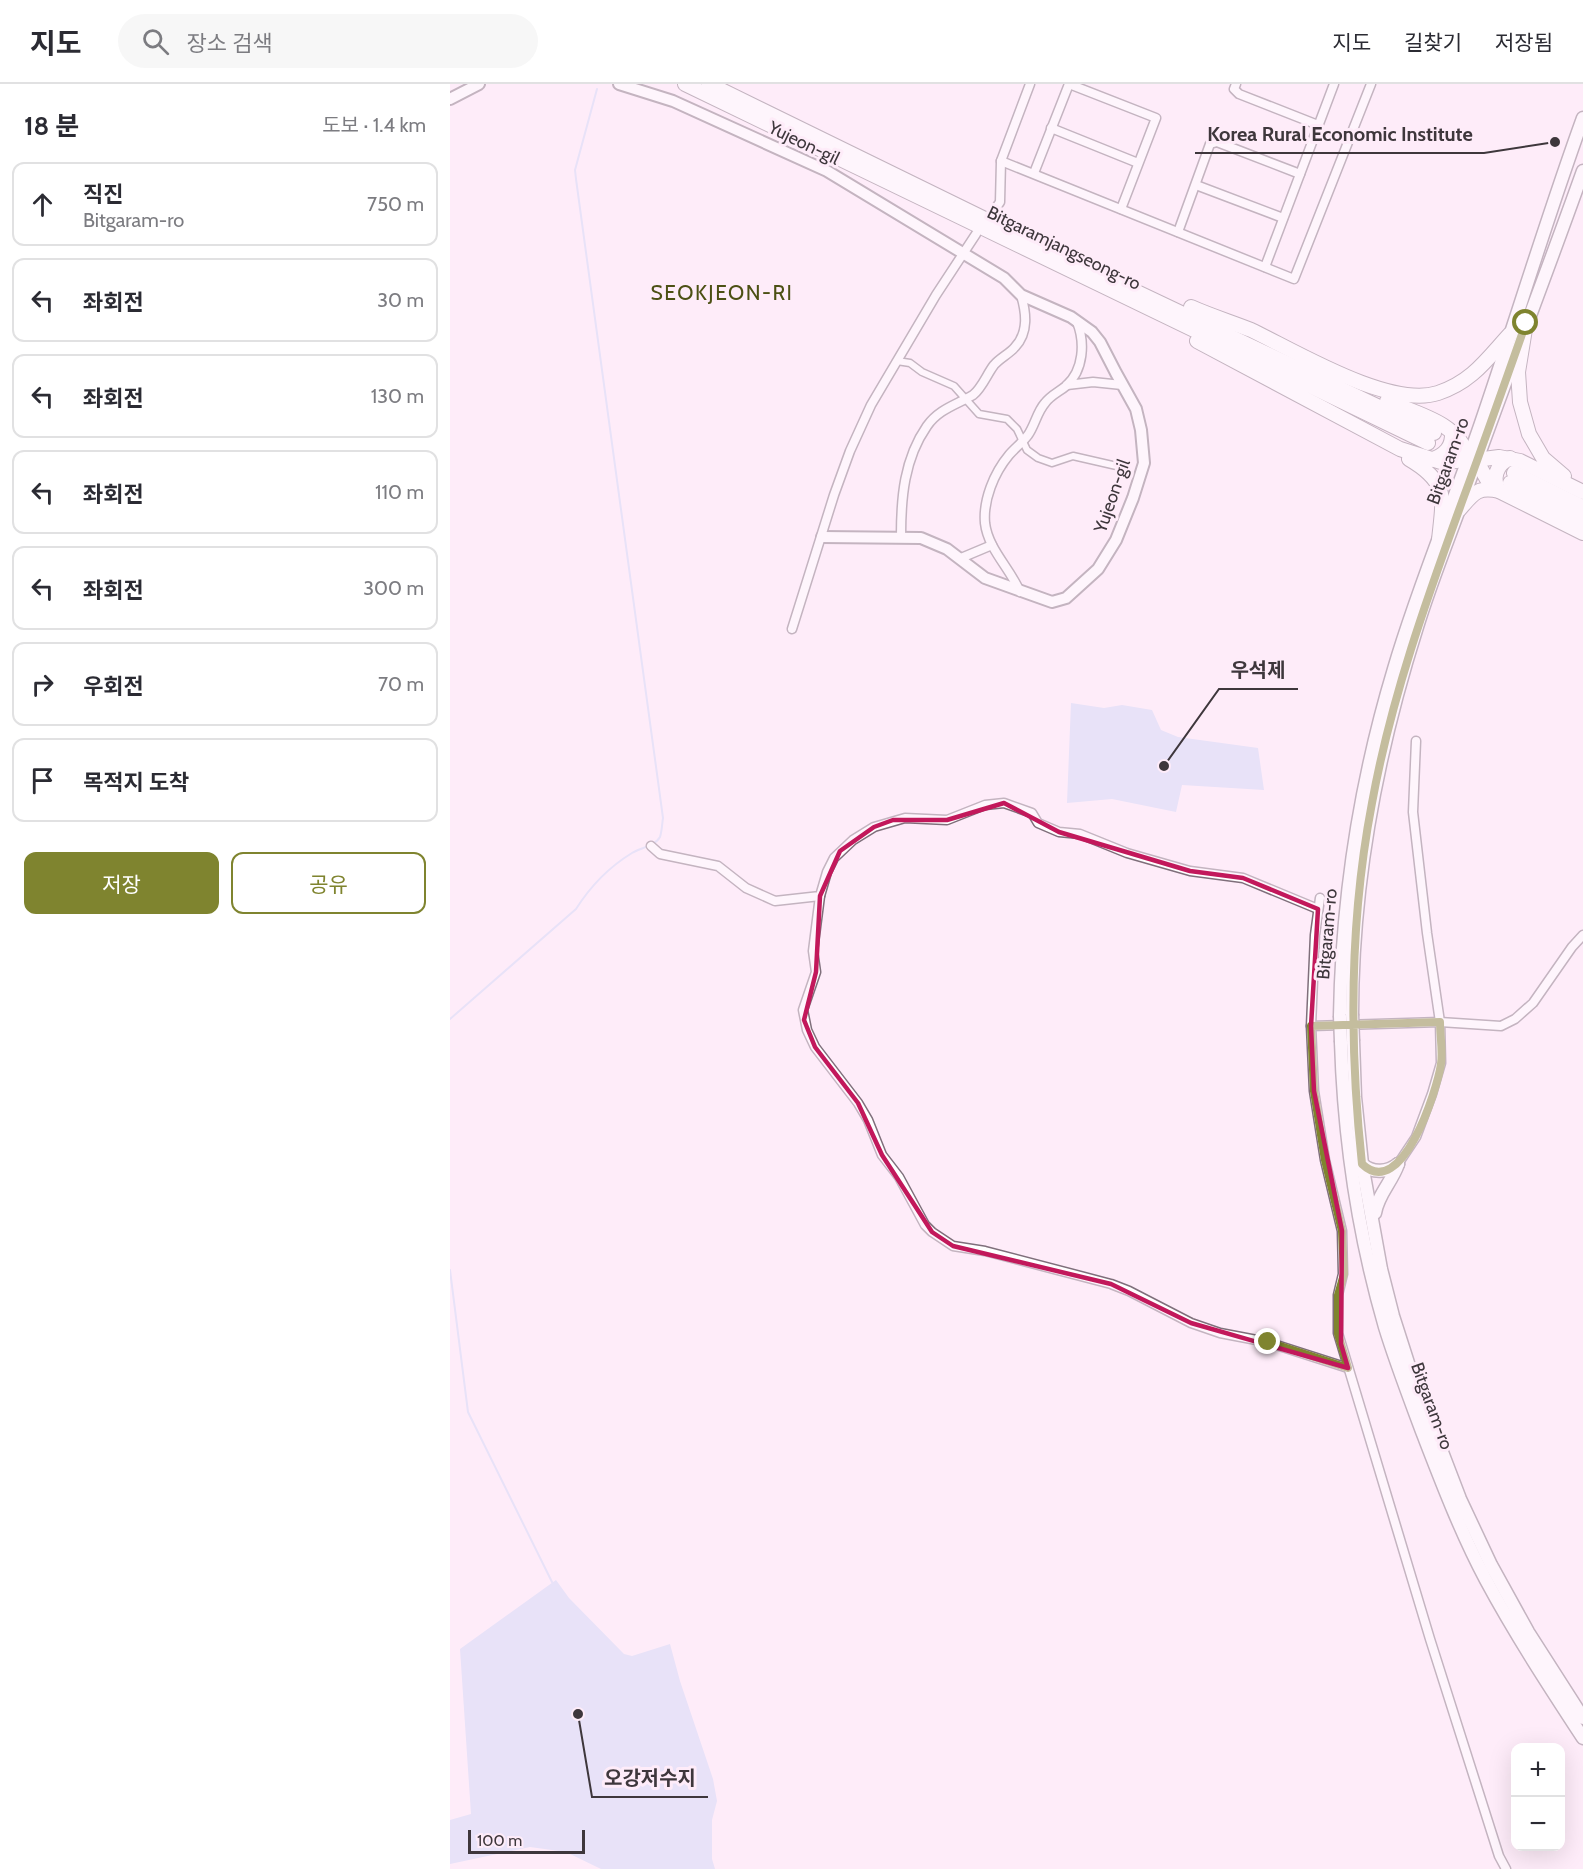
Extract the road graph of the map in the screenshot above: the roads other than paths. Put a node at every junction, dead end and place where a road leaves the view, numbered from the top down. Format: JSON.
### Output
{"nodes":[{"id":1,"x":479,"y":84,"type":"edge"},
{"id":2,"x":619,"y":84,"type":"edge"},
{"id":3,"x":685,"y":84,"type":"edge"},
{"id":4,"x":709,"y":84,"type":"edge"},
{"id":5,"x":1030,"y":84,"type":"edge"},
{"id":6,"x":1069,"y":84,"type":"edge"},
{"id":7,"x":1236,"y":84,"type":"edge"},
{"id":8,"x":1334,"y":84,"type":"edge"},
{"id":9,"x":1371,"y":84,"type":"edge"},
{"id":10,"x":450,"y":99,"type":"edge"},
{"id":11,"x":1583,"y":118,"type":"edge"},
{"id":12,"x":1318,"y":125,"type":"junction"},
{"id":13,"x":1051,"y":128,"type":"junction"},
{"id":14,"x":1001,"y":161,"type":"junction"},
{"id":15,"x":1138,"y":163,"type":"junction"},
{"id":16,"x":1583,"y":171,"type":"edge"},
{"id":17,"x":1034,"y":173,"type":"junction"},
{"id":18,"x":894,"y":174,"type":"junction"},
{"id":19,"x":1300,"y":174,"type":"junction"},
{"id":20,"x":1196,"y":184,"type":"junction"},
{"id":21,"x":1122,"y":208,"type":"junction"},
{"id":22,"x":993,"y":212,"type":"dead end"},
{"id":23,"x":1283,"y":218,"type":"junction"},
{"id":24,"x":1178,"y":232,"type":"junction"},
{"id":25,"x":976,"y":234,"type":"dead end"},
{"id":26,"x":964,"y":253,"type":"junction"},
{"id":27,"x":1042,"y":258,"type":"junction"},
{"id":28,"x":1265,"y":267,"type":"junction"},
{"id":29,"x":1021,"y":295,"type":"junction"},
{"id":30,"x":1077,"y":322,"type":"junction"},
{"id":31,"x":1526,"y":323,"type":"junction"},
{"id":32,"x":1510,"y":334,"type":"junction"},
{"id":33,"x":897,"y":361,"type":"junction"},
{"id":34,"x":1342,"y":374,"type":"junction"},
{"id":35,"x":1067,"y":385,"type":"junction"},
{"id":36,"x":1122,"y":385,"type":"junction"},
{"id":37,"x":965,"y":398,"type":"junction"},
{"id":38,"x":1452,"y":432,"type":"junction"},
{"id":39,"x":1023,"y":442,"type":"junction"},
{"id":40,"x":1400,"y":449,"type":"junction"},
{"id":41,"x":1510,"y":458,"type":"junction"},
{"id":42,"x":1472,"y":459,"type":"junction"},
{"id":43,"x":1431,"y":460,"type":"junction"},
{"id":44,"x":1121,"y":467,"type":"dead end"},
{"id":45,"x":1508,"y":483,"type":"junction"},
{"id":46,"x":1583,"y":490,"type":"edge"},
{"id":47,"x":1583,"y":507,"type":"edge"},
{"id":48,"x":1459,"y":510,"type":"junction"},
{"id":49,"x":1583,"y":519,"type":"edge"},
{"id":50,"x":1583,"y":533,"type":"edge"},
{"id":51,"x":901,"y":536,"type":"junction"},
{"id":52,"x":822,"y":537,"type":"junction"},
{"id":53,"x":1439,"y":540,"type":"junction"},
{"id":54,"x":992,"y":545,"type":"junction"},
{"id":55,"x":961,"y":558,"type":"junction"},
{"id":56,"x":1020,"y":592,"type":"junction"},
{"id":57,"x":792,"y":629,"type":"dead end"},
{"id":58,"x":1416,"y":741,"type":"dead end"},
{"id":59,"x":651,"y":846,"type":"dead end"},
{"id":60,"x":820,"y":896,"type":"junction"},
{"id":61,"x":1320,"y":898,"type":"dead end"},
{"id":62,"x":1317,"y":909,"type":"junction"},
{"id":63,"x":1583,"y":934,"type":"edge"},
{"id":64,"x":1346,"y":1015,"type":"junction"},
{"id":65,"x":1440,"y":1022,"type":"junction"},
{"id":66,"x":1311,"y":1026,"type":"junction"},
{"id":67,"x":1347,"y":1041,"type":"junction"},
{"id":68,"x":1362,"y":1164,"type":"junction"},
{"id":69,"x":1398,"y":1164,"type":"junction"},
{"id":70,"x":1373,"y":1220,"type":"junction"},
{"id":71,"x":1348,"y":1368,"type":"junction"},
{"id":72,"x":1583,"y":1718,"type":"edge"},
{"id":73,"x":1583,"y":1738,"type":"edge"},
{"id":74,"x":1506,"y":1869,"type":"edge"}],
"edges":[{"from":1,"to":10,"type":"street"},
{"from":2,"to":26,"type":"street","name":"Yujeon-gil"},
{"from":3,"to":27,"type":"highway","name":"Bitgaramjangseong-ro"},
{"from":4,"to":18,"type":"highway","name":"Bitgaramjangseong-ro"},
{"from":5,"to":14,"type":"street"},
{"from":6,"to":13,"type":"street"},
{"from":6,"to":15,"type":"street"},
{"from":7,"to":12,"type":"street"},
{"from":8,"to":12,"type":"street"},
{"from":9,"to":28,"type":"street"},
{"from":11,"to":32,"type":"main road","name":"Bitgaram-ro"},
{"from":12,"to":19,"type":"street"},
{"from":13,"to":15,"type":"street"},
{"from":13,"to":17,"type":"street"},
{"from":14,"to":17,"type":"street"},
{"from":14,"to":22,"type":"street"},
{"from":15,"to":21,"type":"street"},
{"from":16,"to":31,"type":"main road","name":"Bitgaram-ro"},
{"from":17,"to":21,"type":"street"},
{"from":18,"to":27,"type":"highway","name":"Bitgaramjangseong-ro"},
{"from":18,"to":34,"type":"highway"},
{"from":19,"to":20,"type":"street"},
{"from":19,"to":23,"type":"street"},
{"from":20,"to":23,"type":"street"},
{"from":20,"to":24,"type":"street"},
{"from":21,"to":24,"type":"street"},
{"from":23,"to":28,"type":"street"},
{"from":24,"to":28,"type":"street"},
{"from":25,"to":26,"type":"street"},
{"from":26,"to":29,"type":"street","name":"Yujeon-gil"},
{"from":26,"to":33,"type":"street"},
{"from":27,"to":40,"type":"highway"},
{"from":29,"to":30,"type":"street","name":"Yujeon-gil"},
{"from":29,"to":37,"type":"street"},
{"from":30,"to":35,"type":"street"},
{"from":30,"to":36,"type":"street","name":"Yujeon-gil"},
{"from":31,"to":42,"type":"main road","name":"Bitgaram-ro"},
{"from":31,"to":46,"type":"highway"},
{"from":32,"to":34,"type":"highway"},
{"from":32,"to":42,"type":"main road","name":"Bitgaram-ro"},
{"from":33,"to":37,"type":"street"},
{"from":33,"to":52,"type":"street"},
{"from":34,"to":38,"type":"highway"},
{"from":35,"to":36,"type":"street"},
{"from":35,"to":39,"type":"street"},
{"from":36,"to":56,"type":"street","name":"Yujeon-gil"},
{"from":37,"to":39,"type":"street"},
{"from":37,"to":51,"type":"street"},
{"from":38,"to":42,"type":"highway"},
{"from":38,"to":43,"type":"highway"},
{"from":39,"to":44,"type":"street"},
{"from":39,"to":54,"type":"street"},
{"from":40,"to":43,"type":"highway"},
{"from":40,"to":53,"type":"highway"},
{"from":41,"to":42,"type":"highway"},
{"from":41,"to":45,"type":"highway"},
{"from":41,"to":46,"type":"highway"},
{"from":42,"to":43,"type":"highway"},
{"from":42,"to":45,"type":"highway"},
{"from":42,"to":48,"type":"main road","name":"Bitgaram-ro"},
{"from":42,"to":53,"type":"main road","name":"Bitgaram-ro"},
{"from":45,"to":47,"type":"highway"},
{"from":45,"to":48,"type":"highway"},
{"from":45,"to":49,"type":"highway"},
{"from":45,"to":50,"type":"highway"},
{"from":48,"to":64,"type":"main road","name":"Bitgaram-ro"},
{"from":51,"to":52,"type":"street","name":"Yujeon-gil"},
{"from":51,"to":55,"type":"street","name":"Yujeon-gil"},
{"from":52,"to":57,"type":"street"},
{"from":53,"to":64,"type":"main road","name":"Bitgaram-ro"},
{"from":54,"to":55,"type":"street"},
{"from":54,"to":56,"type":"street"},
{"from":55,"to":56,"type":"street","name":"Yujeon-gil"},
{"from":58,"to":65,"type":"street"},
{"from":59,"to":60,"type":"street"},
{"from":60,"to":62,"type":"street"},
{"from":60,"to":71,"type":"street"},
{"from":61,"to":62,"type":"street"},
{"from":62,"to":66,"type":"street"},
{"from":63,"to":65,"type":"street"},
{"from":64,"to":67,"type":"main road","name":"Bitgaram-ro","bridge":true},
{"from":65,"to":66,"type":"street"},
{"from":65,"to":69,"type":"street"},
{"from":66,"to":71,"type":"street"},
{"from":67,"to":68,"type":"main road","name":"Bitgaram-ro"},
{"from":67,"to":73,"type":"main road","name":"Bitgaram-ro"},
{"from":68,"to":69,"type":"main road"},
{"from":68,"to":70,"type":"main road","name":"Bitgaram-ro"},
{"from":69,"to":70,"type":"main road"},
{"from":70,"to":72,"type":"main road","name":"Bitgaram-ro"},
{"from":71,"to":74,"type":"street"}]}
